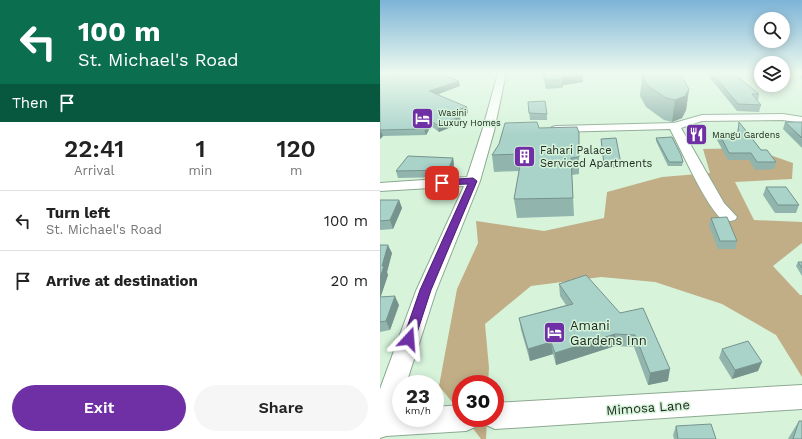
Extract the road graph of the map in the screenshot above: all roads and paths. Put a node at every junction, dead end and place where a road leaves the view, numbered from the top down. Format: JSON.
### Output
{"nodes":[{"id":1,"x":500,"y":93,"type":"edge"},
{"id":2,"x":802,"y":120,"type":"edge"},
{"id":3,"x":674,"y":126,"type":"junction"},
{"id":4,"x":541,"y":130,"type":"edge"},
{"id":5,"x":473,"y":181,"type":"junction"},
{"id":6,"x":380,"y":187,"type":"edge"},
{"id":7,"x":729,"y":216,"type":"dead end"},
{"id":8,"x":802,"y":397,"type":"edge"},
{"id":9,"x":504,"y":415,"type":"edge"},
{"id":10,"x":452,"y":419,"type":"edge"},
{"id":11,"x":380,"y":424,"type":"edge"}],
"edges":[{"from":1,"to":5,"type":"street"},
{"from":2,"to":3,"type":"street"},
{"from":3,"to":4,"type":"street"},
{"from":3,"to":7,"type":"street"},
{"from":5,"to":6,"type":"street"},
{"from":5,"to":11,"type":"street"},
{"from":8,"to":9,"type":"street","name":"Mimosa Lane"},
{"from":10,"to":11,"type":"street"}]}
